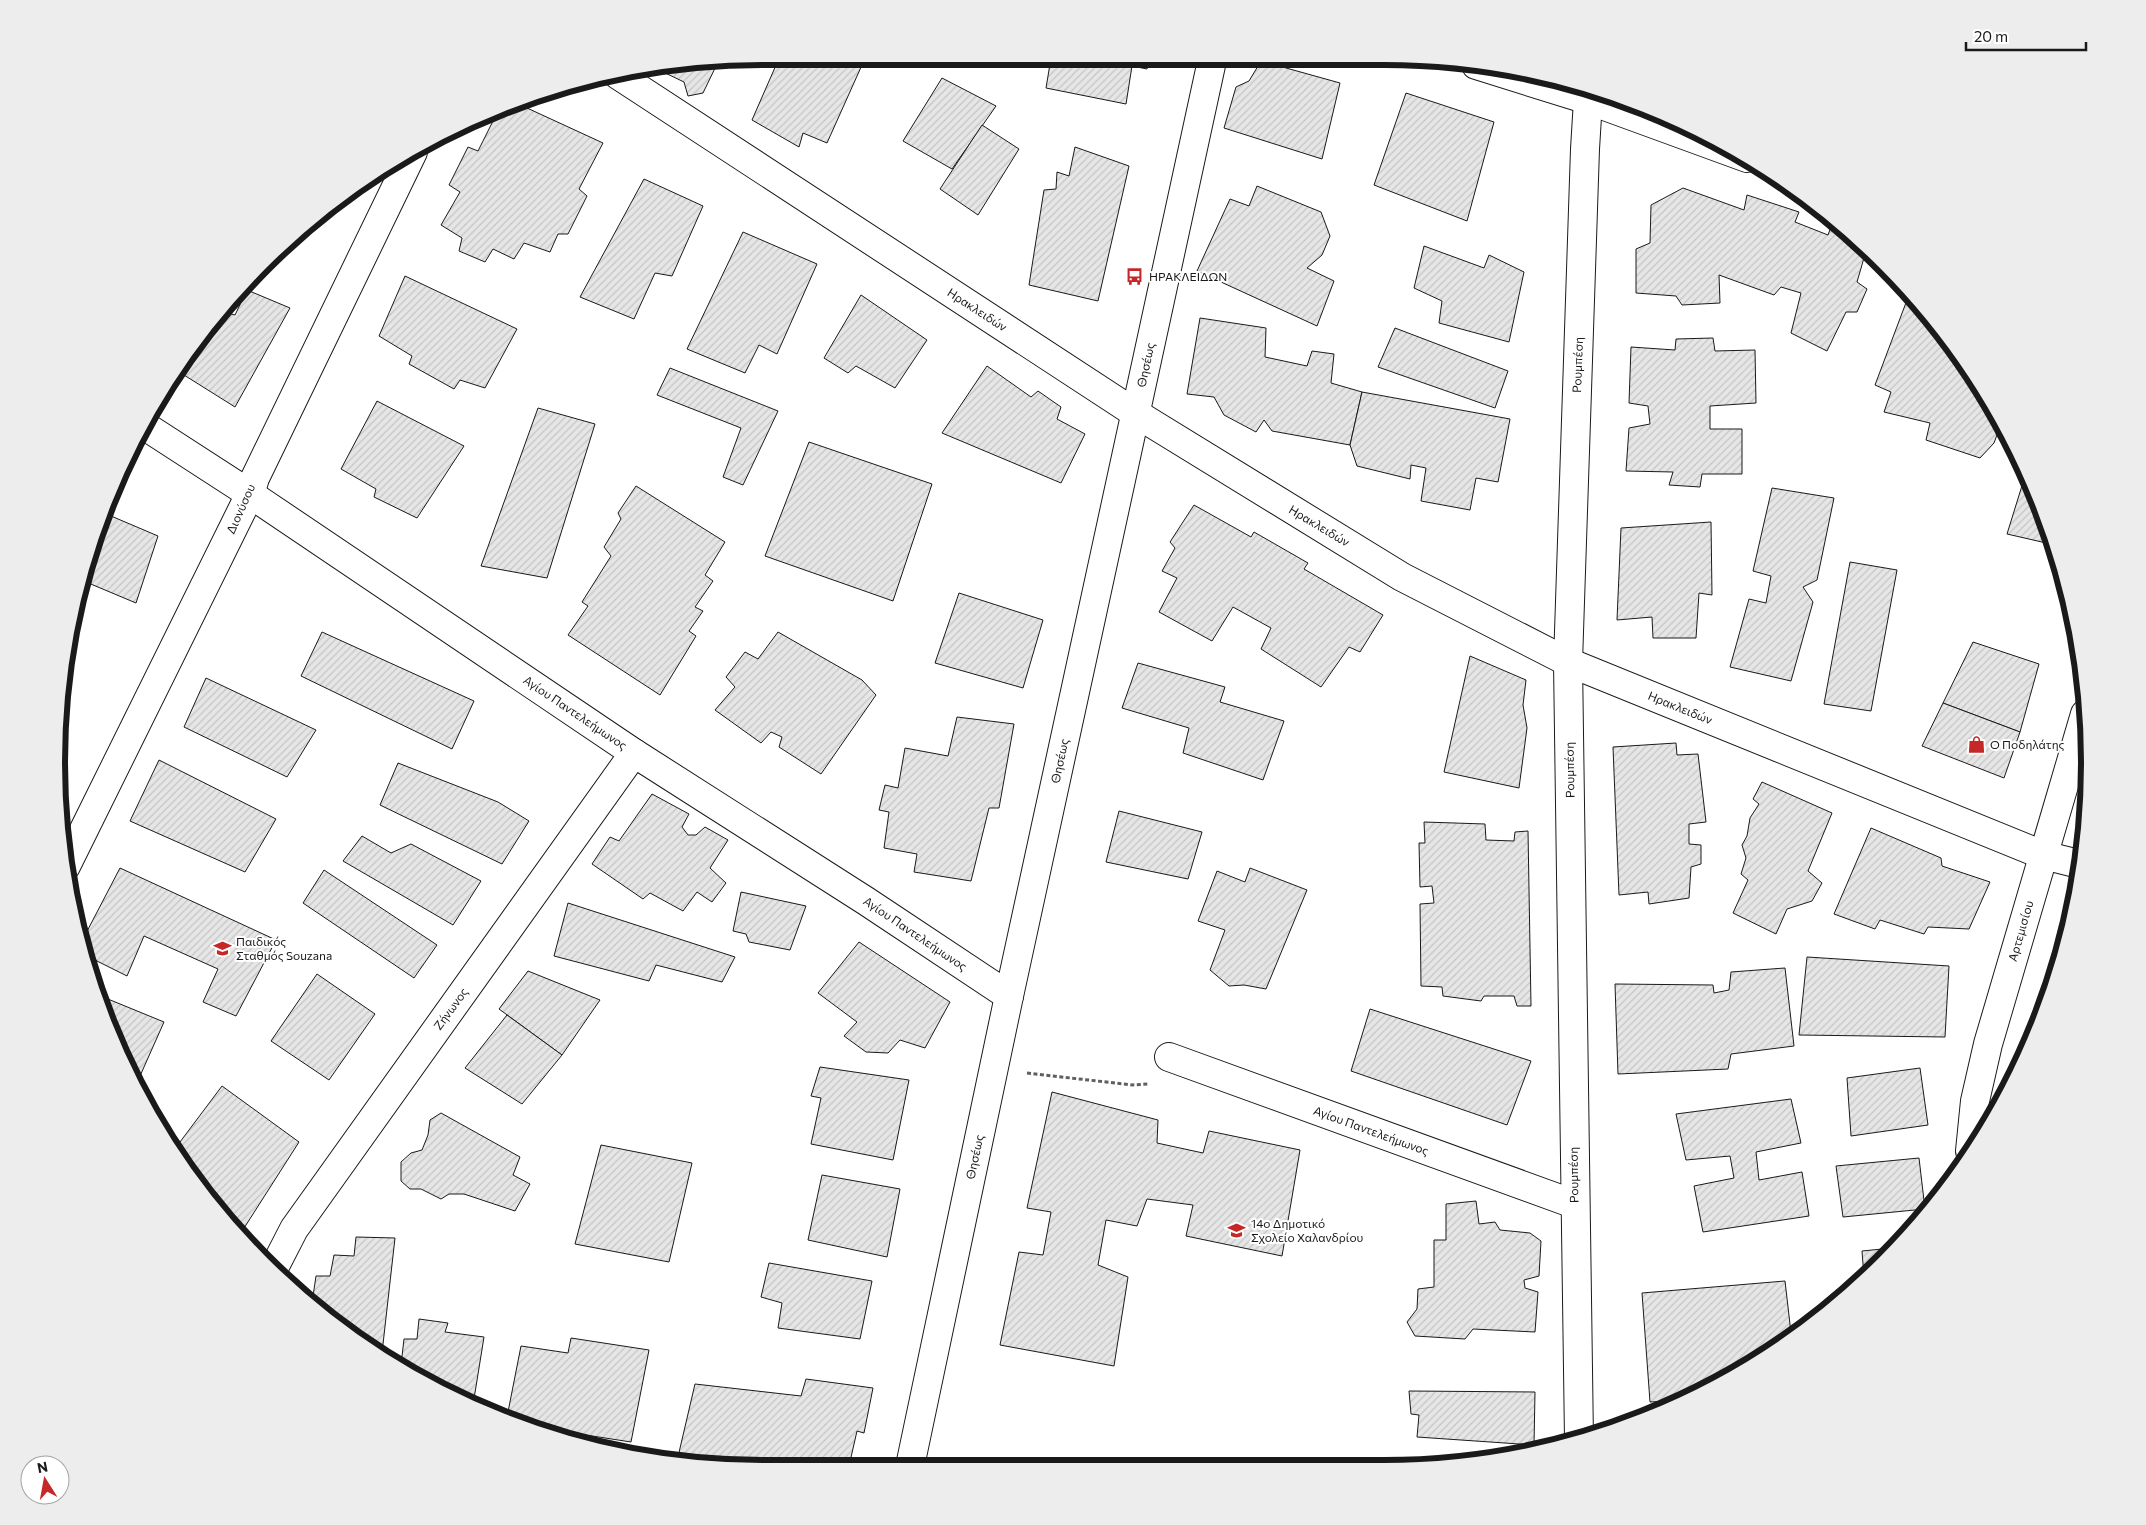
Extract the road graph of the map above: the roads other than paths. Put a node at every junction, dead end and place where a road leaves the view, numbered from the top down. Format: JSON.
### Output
{"nodes":[{"id":1,"x":1211,"y":65,"type":"edge"},
{"id":2,"x":624,"y":79,"type":"edge"},
{"id":3,"x":1558,"y":88,"type":"edge"},
{"id":4,"x":1571,"y":91,"type":"edge"},
{"id":5,"x":1589,"y":96,"type":"edge"},
{"id":6,"x":1593,"y":98,"type":"edge"},
{"id":7,"x":1682,"y":133,"type":"edge"},
{"id":8,"x":408,"y":162,"type":"edge"},
{"id":9,"x":1135,"y":413,"type":"junction"},
{"id":10,"x":150,"y":429,"type":"edge"},
{"id":11,"x":250,"y":494,"type":"junction"},
{"id":12,"x":1568,"y":662,"type":"junction"},
{"id":13,"x":2080,"y":730,"type":"edge"},
{"id":14,"x":634,"y":753,"type":"junction"},
{"id":15,"x":71,"y":855,"type":"edge"},
{"id":16,"x":2043,"y":855,"type":"junction"},
{"id":17,"x":2074,"y":863,"type":"edge"},
{"id":18,"x":1008,"y":996,"type":"junction"},
{"id":19,"x":1169,"y":1057,"type":"dead end"},
{"id":20,"x":1971,"y":1137,"type":"edge"},
{"id":21,"x":1574,"y":1204,"type":"junction"},
{"id":22,"x":277,"y":1263,"type":"edge"},
{"id":23,"x":1579,"y":1432,"type":"edge"},
{"id":24,"x":911,"y":1460,"type":"edge"}],
"edges":[{"from":1,"to":9,"type":"street","name":"Θησέως"},
{"from":2,"to":9,"type":"street","name":"Ηρακλειδών"},
{"from":3,"to":4,"type":"street"},
{"from":5,"to":12,"type":"street","name":"Ρουμπέση"},
{"from":6,"to":7,"type":"street"},
{"from":8,"to":11,"type":"street","name":"Διονύσου"},
{"from":9,"to":12,"type":"street","name":"Ηρακλειδών"},
{"from":9,"to":18,"type":"street","name":"Θησέως"},
{"from":10,"to":11,"type":"street","name":"Αγίου Παντελεήμωνος"},
{"from":11,"to":14,"type":"street","name":"Αγίου Παντελεήμωνος"},
{"from":11,"to":15,"type":"street","name":"Διονύσου"},
{"from":12,"to":16,"type":"street","name":"Ηρακλειδών"},
{"from":12,"to":21,"type":"street","name":"Ρουμπέση"},
{"from":13,"to":16,"type":"street","name":"Αρτεμισίου"},
{"from":14,"to":18,"type":"street","name":"Αγίου Παντελεήμωνος"},
{"from":14,"to":22,"type":"street","name":"Ζήνωνος"},
{"from":16,"to":17,"type":"street","name":"Ηρακλειδών"},
{"from":16,"to":20,"type":"street","name":"Αρτεμισίου"},
{"from":18,"to":24,"type":"street","name":"Θησέως"},
{"from":19,"to":21,"type":"street","name":"Αγίου Παντελεήμωνος"},
{"from":21,"to":23,"type":"street","name":"Ρουμπέση"}]}
